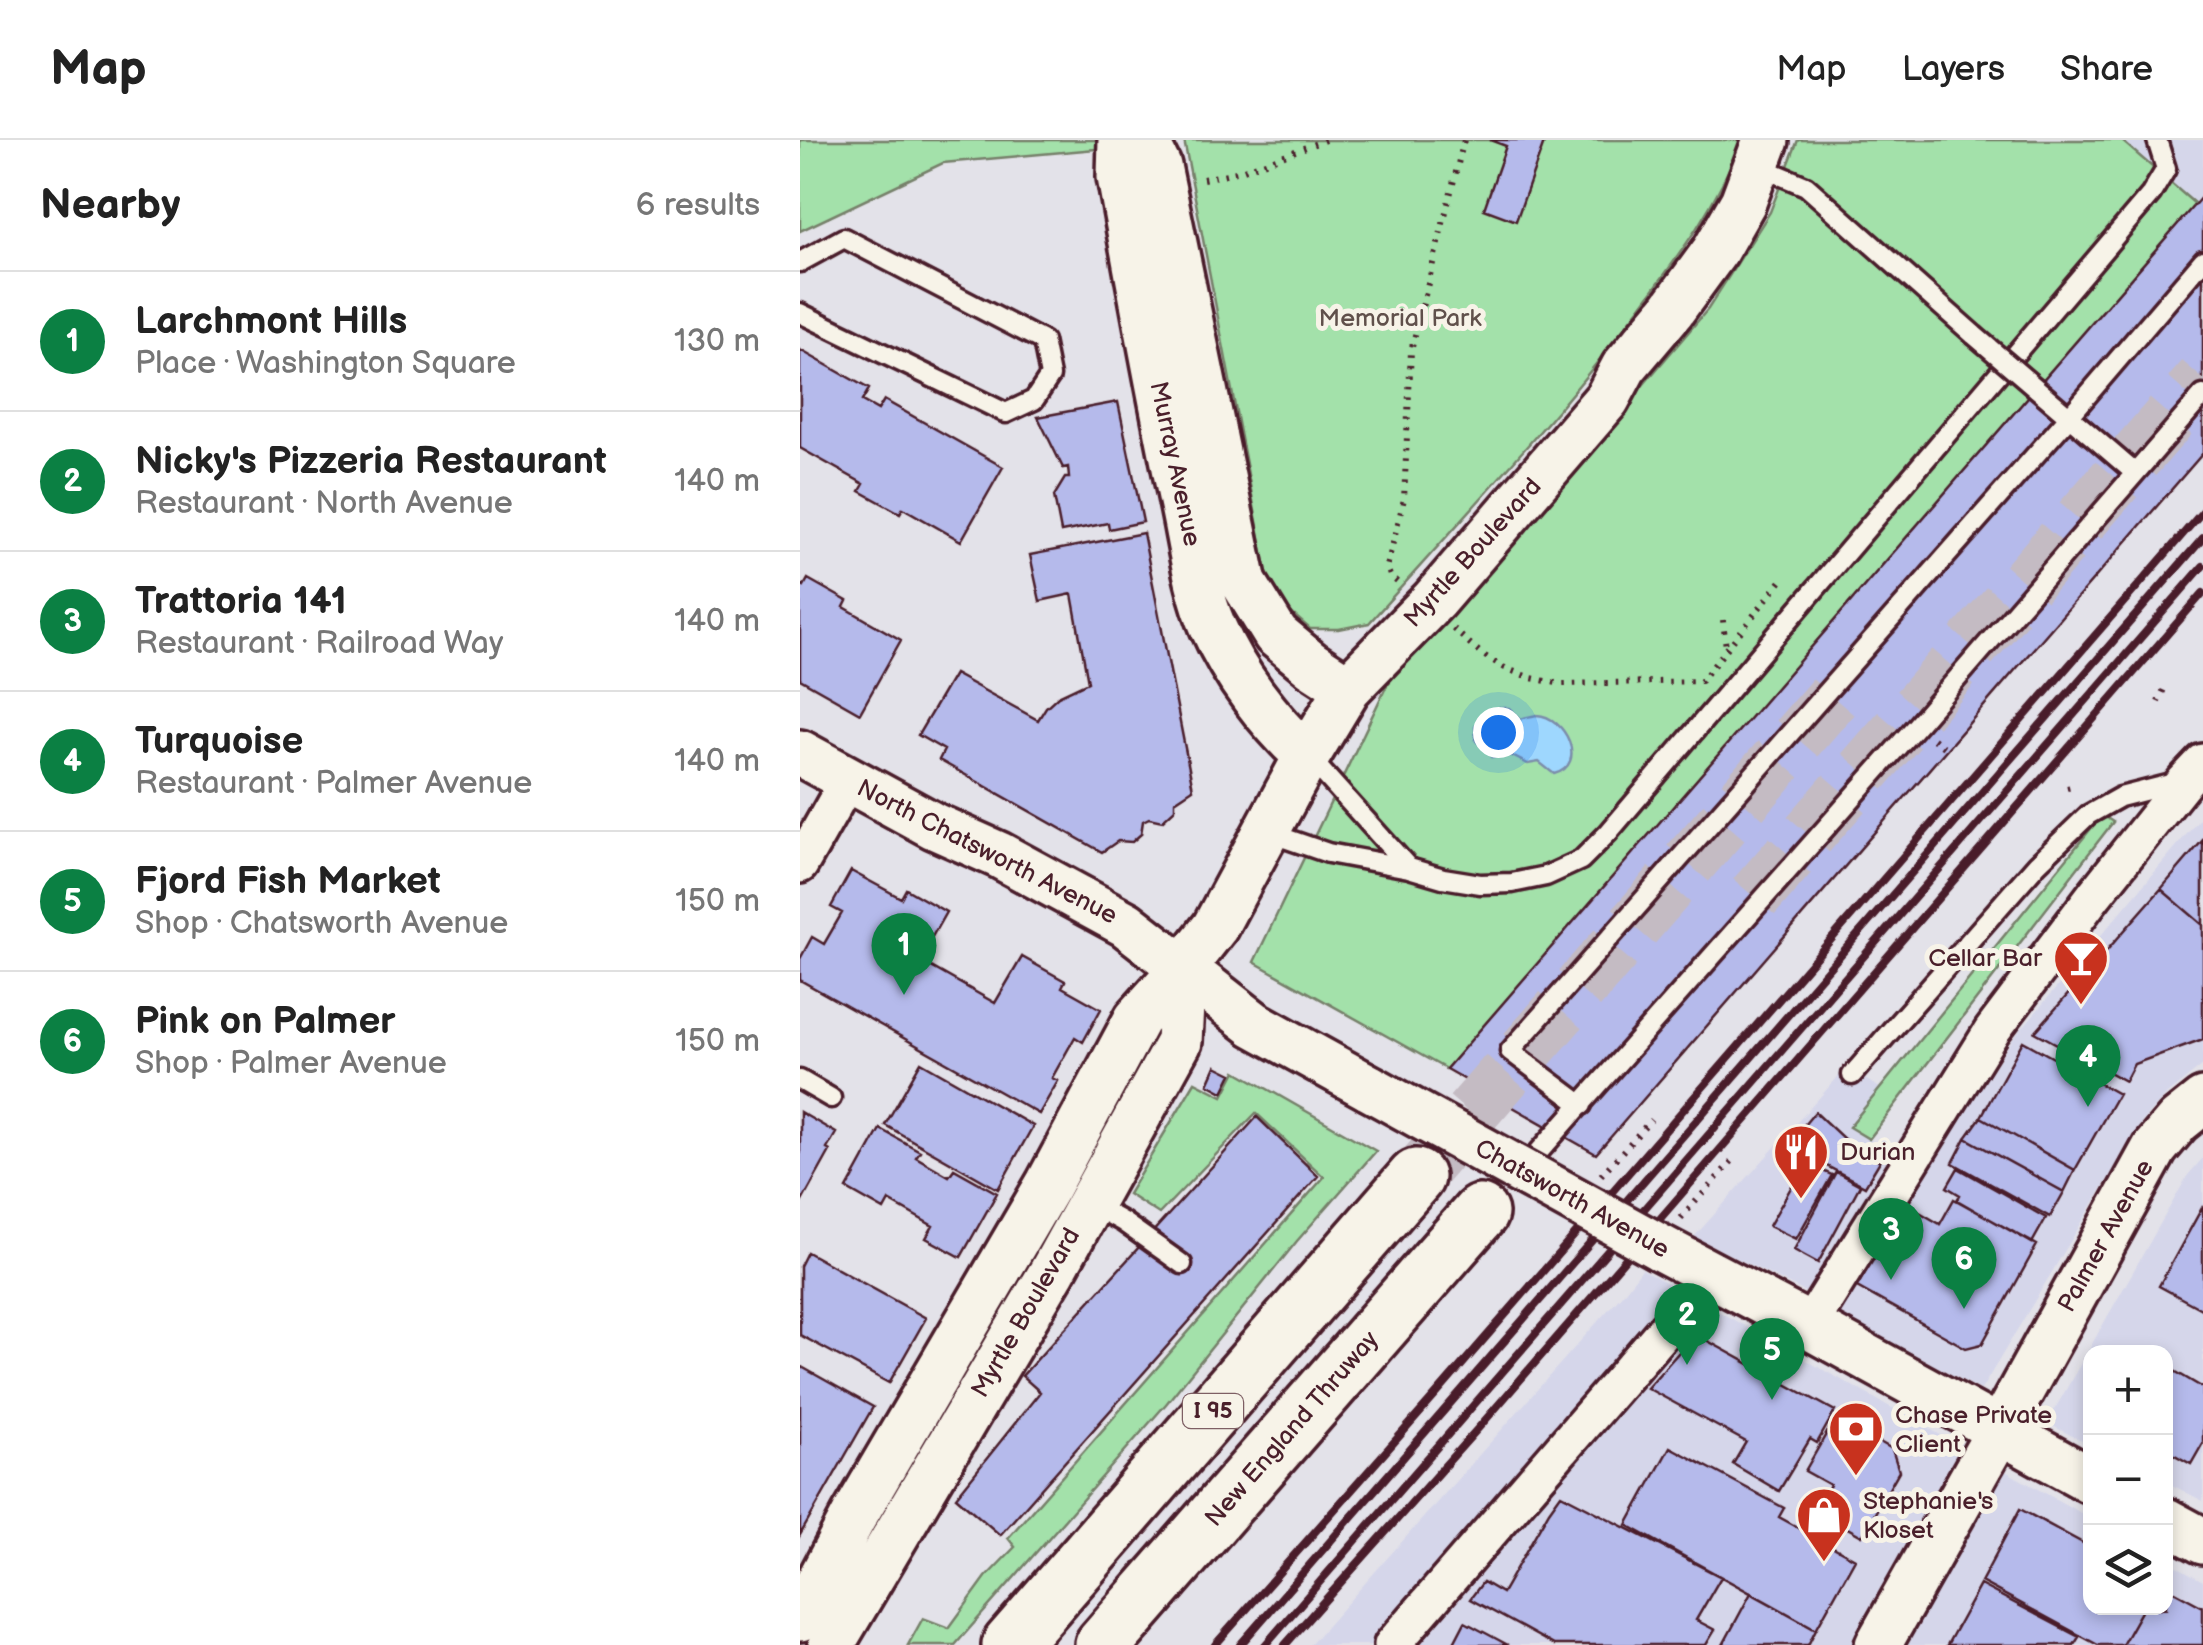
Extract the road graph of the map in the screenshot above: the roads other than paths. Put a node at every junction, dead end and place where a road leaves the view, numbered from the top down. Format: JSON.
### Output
{"nodes":[{"id":1,"x":1122,"y":140,"type":"edge"},
{"id":2,"x":1145,"y":140,"type":"edge"},
{"id":3,"x":2157,"y":140,"type":"edge"},
{"id":4,"x":1762,"y":153,"type":"edge"},
{"id":5,"x":2203,"y":260,"type":"edge"},
{"id":6,"x":800,"y":262,"type":"edge"},
{"id":7,"x":800,"y":312,"type":"edge"},
{"id":8,"x":1176,"y":359,"type":"junction"},
{"id":9,"x":2203,"y":395,"type":"edge"},
{"id":10,"x":2068,"y":418,"type":"junction"},
{"id":11,"x":2135,"y":473,"type":"junction"},
{"id":12,"x":1348,"y":688,"type":"junction"},
{"id":13,"x":800,"y":753,"type":"edge"},
{"id":14,"x":1307,"y":756,"type":"junction"},
{"id":15,"x":2194,"y":771,"type":"edge"},
{"id":16,"x":848,"y":780,"type":"junction"},
{"id":17,"x":1266,"y":832,"type":"junction"},
{"id":18,"x":800,"y":865,"type":"edge"},
{"id":19,"x":1409,"y":868,"type":"junction"},
{"id":20,"x":1183,"y":968,"type":"junction"},
{"id":21,"x":1852,"y":1075,"type":"dead end"},
{"id":22,"x":800,"y":1080,"type":"edge"},
{"id":23,"x":1370,"y":1088,"type":"joint"},
{"id":24,"x":831,"y":1098,"type":"dead end"},
{"id":25,"x":2203,"y":1101,"type":"edge"},
{"id":26,"x":1582,"y":1105,"type":"junction"},
{"id":27,"x":1522,"y":1172,"type":"junction"},
{"id":28,"x":1416,"y":1178,"type":"tunnel mouth"},
{"id":29,"x":1069,"y":1194,"type":"junction"},
{"id":30,"x":1480,"y":1213,"type":"dead end"},
{"id":31,"x":1182,"y":1264,"type":"dead end"},
{"id":32,"x":1712,"y":1275,"type":"junction"},
{"id":33,"x":1809,"y":1326,"type":"junction"},
{"id":34,"x":2000,"y":1431,"type":"junction"},
{"id":35,"x":2083,"y":1476,"type":"edge"},
{"id":36,"x":2173,"y":1525,"type":"edge"},
{"id":37,"x":874,"y":1527,"type":"junction"},
{"id":38,"x":2203,"y":1541,"type":"edge"},
{"id":39,"x":800,"y":1618,"type":"edge"},
{"id":40,"x":832,"y":1645,"type":"edge"},
{"id":41,"x":1010,"y":1645,"type":"edge"},
{"id":42,"x":1103,"y":1645,"type":"edge"},
{"id":43,"x":1392,"y":1645,"type":"edge"},
{"id":44,"x":1878,"y":1645,"type":"edge"}],
"edges":[{"from":1,"to":8,"type":"street","name":"Murray Avenue"},
{"from":2,"to":8,"type":"street","name":"Murray Avenue"},
{"from":3,"to":19,"type":"lane"},
{"from":4,"to":10,"type":"lane","bridge":true},
{"from":4,"to":12,"type":"street","name":"Myrtle Boulevard"},
{"from":5,"to":10,"type":"lane"},
{"from":6,"to":7,"type":"lane"},
{"from":8,"to":12,"type":"street","name":"Murray Avenue"},
{"from":8,"to":14,"type":"street","name":"Murray Avenue"},
{"from":9,"to":11,"type":"lane"},
{"from":10,"to":11,"type":"lane"},
{"from":10,"to":26,"type":"lane"},
{"from":11,"to":26,"type":"lane"},
{"from":12,"to":14,"type":"street","name":"Myrtle Boulevard"},
{"from":13,"to":16,"type":"street","name":"North Chatsworth Avenue"},
{"from":14,"to":17,"type":"street","name":"Myrtle Boulevard"},
{"from":14,"to":19,"type":"lane"},
{"from":15,"to":21,"type":"lane"},
{"from":15,"to":33,"type":"street"},
{"from":16,"to":18,"type":"street"},
{"from":16,"to":20,"type":"street","name":"North Chatsworth Avenue"},
{"from":17,"to":19,"type":"lane"},
{"from":17,"to":20,"type":"street","name":"Myrtle Boulevard"},
{"from":20,"to":23,"type":"street","name":"North Chatsworth Avenue"},
{"from":20,"to":29,"type":"street","name":"Myrtle Boulevard"},
{"from":22,"to":24,"type":"lane"},
{"from":23,"to":27,"type":"street","name":"Chatsworth Avenue","bridge":true},
{"from":25,"to":34,"type":"street","name":"Palmer Avenue"},
{"from":26,"to":27,"type":"lane"},
{"from":27,"to":32,"type":"street","name":"Chatsworth Avenue","bridge":true},
{"from":28,"to":41,"type":"highway","number":"I 95"},
{"from":29,"to":31,"type":"lane"},
{"from":29,"to":37,"type":"street","name":"Myrtle Boulevard"},
{"from":30,"to":42,"type":"highway","name":"New England Thruway","number":"I 95"},
{"from":32,"to":33,"type":"street","name":"Chatsworth Avenue"},
{"from":32,"to":43,"type":"street"},
{"from":33,"to":34,"type":"street","name":"Chatsworth Avenue"},
{"from":34,"to":35,"type":"street","name":"Chatsworth Avenue"},
{"from":34,"to":44,"type":"street","name":"Palmer Avenue"},
{"from":36,"to":38,"type":"street"},
{"from":37,"to":39,"type":"street","name":"Myrtle Boulevard"},
{"from":37,"to":40,"type":"street","name":"Myrtle Boulevard"}]}
